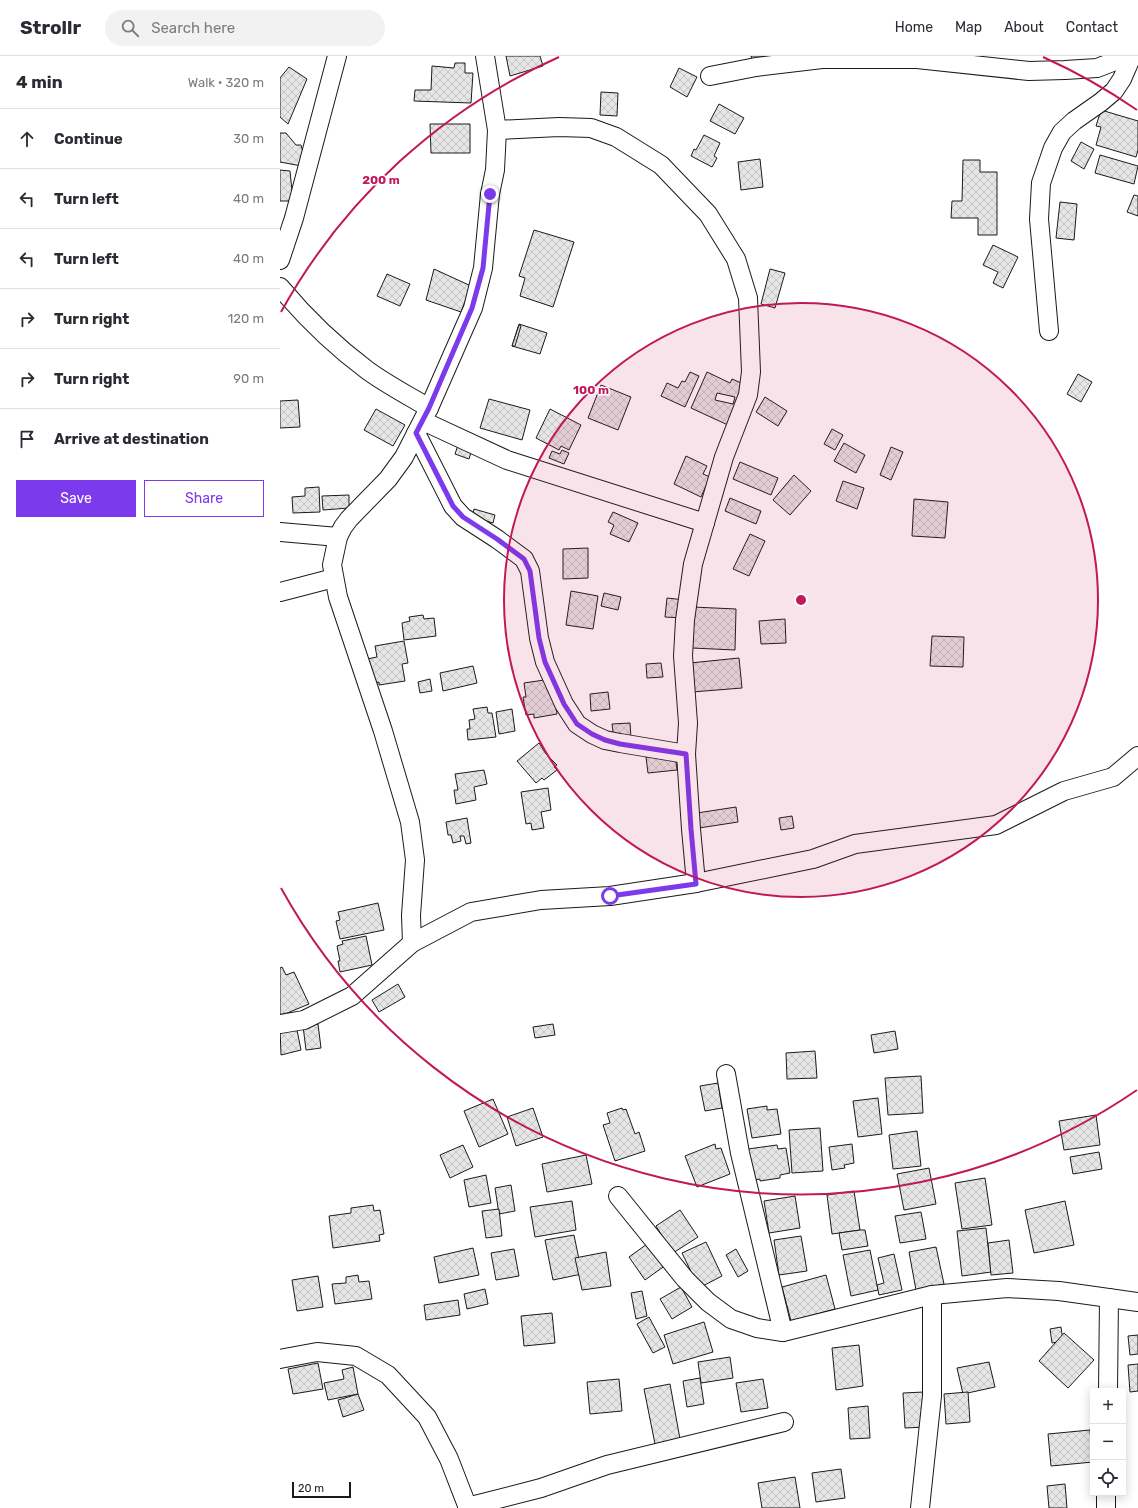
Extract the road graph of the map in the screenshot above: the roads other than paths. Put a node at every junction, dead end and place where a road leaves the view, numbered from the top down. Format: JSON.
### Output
{"nodes":[{"id":1,"x":337,"y":56,"type":"edge"},
{"id":2,"x":485,"y":56,"type":"edge"},
{"id":3,"x":974,"y":56,"type":"edge"},
{"id":4,"x":1128,"y":56,"type":"edge"},
{"id":5,"x":1132,"y":56,"type":"edge"},
{"id":6,"x":951,"y":63,"type":"junction"},
{"id":7,"x":710,"y":76,"type":"dead end"},
{"id":8,"x":497,"y":130,"type":"junction"},
{"id":9,"x":280,"y":260,"type":"edge"},
{"id":10,"x":280,"y":287,"type":"edge"},
{"id":11,"x":1049,"y":331,"type":"dead end"},
{"id":12,"x":423,"y":421,"type":"junction"},
{"id":13,"x":705,"y":523,"type":"junction"},
{"id":14,"x":280,"y":532,"type":"edge"},
{"id":15,"x":338,"y":537,"type":"junction"},
{"id":16,"x":334,"y":578,"type":"junction"},
{"id":17,"x":280,"y":592,"type":"edge"},
{"id":18,"x":686,"y":754,"type":"junction"},
{"id":19,"x":1138,"y":756,"type":"edge"},
{"id":20,"x":696,"y":884,"type":"junction"},
{"id":21,"x":412,"y":943,"type":"junction"},
{"id":22,"x":280,"y":1024,"type":"edge"},
{"id":23,"x":726,"y":1074,"type":"dead end"},
{"id":24,"x":618,"y":1196,"type":"dead end"},
{"id":25,"x":932,"y":1295,"type":"junction"},
{"id":26,"x":1109,"y":1298,"type":"junction"},
{"id":27,"x":1138,"y":1302,"type":"edge"},
{"id":28,"x":783,"y":1332,"type":"junction"},
{"id":29,"x":280,"y":1359,"type":"edge"},
{"id":30,"x":1108,"y":1388,"type":"edge"},
{"id":31,"x":784,"y":1422,"type":"dead end"},
{"id":32,"x":1106,"y":1496,"type":"edge"},
{"id":33,"x":468,"y":1508,"type":"edge"},
{"id":34,"x":920,"y":1508,"type":"edge"},
{"id":35,"x":1106,"y":1508,"type":"edge"}],
"edges":[{"from":1,"to":9,"type":"street"},
{"from":2,"to":8,"type":"street"},
{"from":3,"to":6,"type":"street"},
{"from":4,"to":6,"type":"street"},
{"from":5,"to":11,"type":"street"},
{"from":6,"to":7,"type":"street"},
{"from":8,"to":12,"type":"street"},
{"from":8,"to":13,"type":"street"},
{"from":10,"to":12,"type":"street"},
{"from":12,"to":13,"type":"street"},
{"from":12,"to":15,"type":"street"},
{"from":12,"to":18,"type":"street"},
{"from":13,"to":18,"type":"street"},
{"from":14,"to":15,"type":"street"},
{"from":15,"to":16,"type":"street"},
{"from":16,"to":17,"type":"street"},
{"from":16,"to":21,"type":"street"},
{"from":18,"to":20,"type":"street"},
{"from":19,"to":20,"type":"street"},
{"from":20,"to":21,"type":"street"},
{"from":21,"to":22,"type":"street"},
{"from":23,"to":28,"type":"street"},
{"from":24,"to":28,"type":"street"},
{"from":25,"to":26,"type":"street"},
{"from":25,"to":28,"type":"street"},
{"from":25,"to":34,"type":"street"},
{"from":26,"to":27,"type":"street"},
{"from":26,"to":30,"type":"street"},
{"from":29,"to":33,"type":"street"},
{"from":31,"to":33,"type":"street"},
{"from":32,"to":35,"type":"street"}]}
